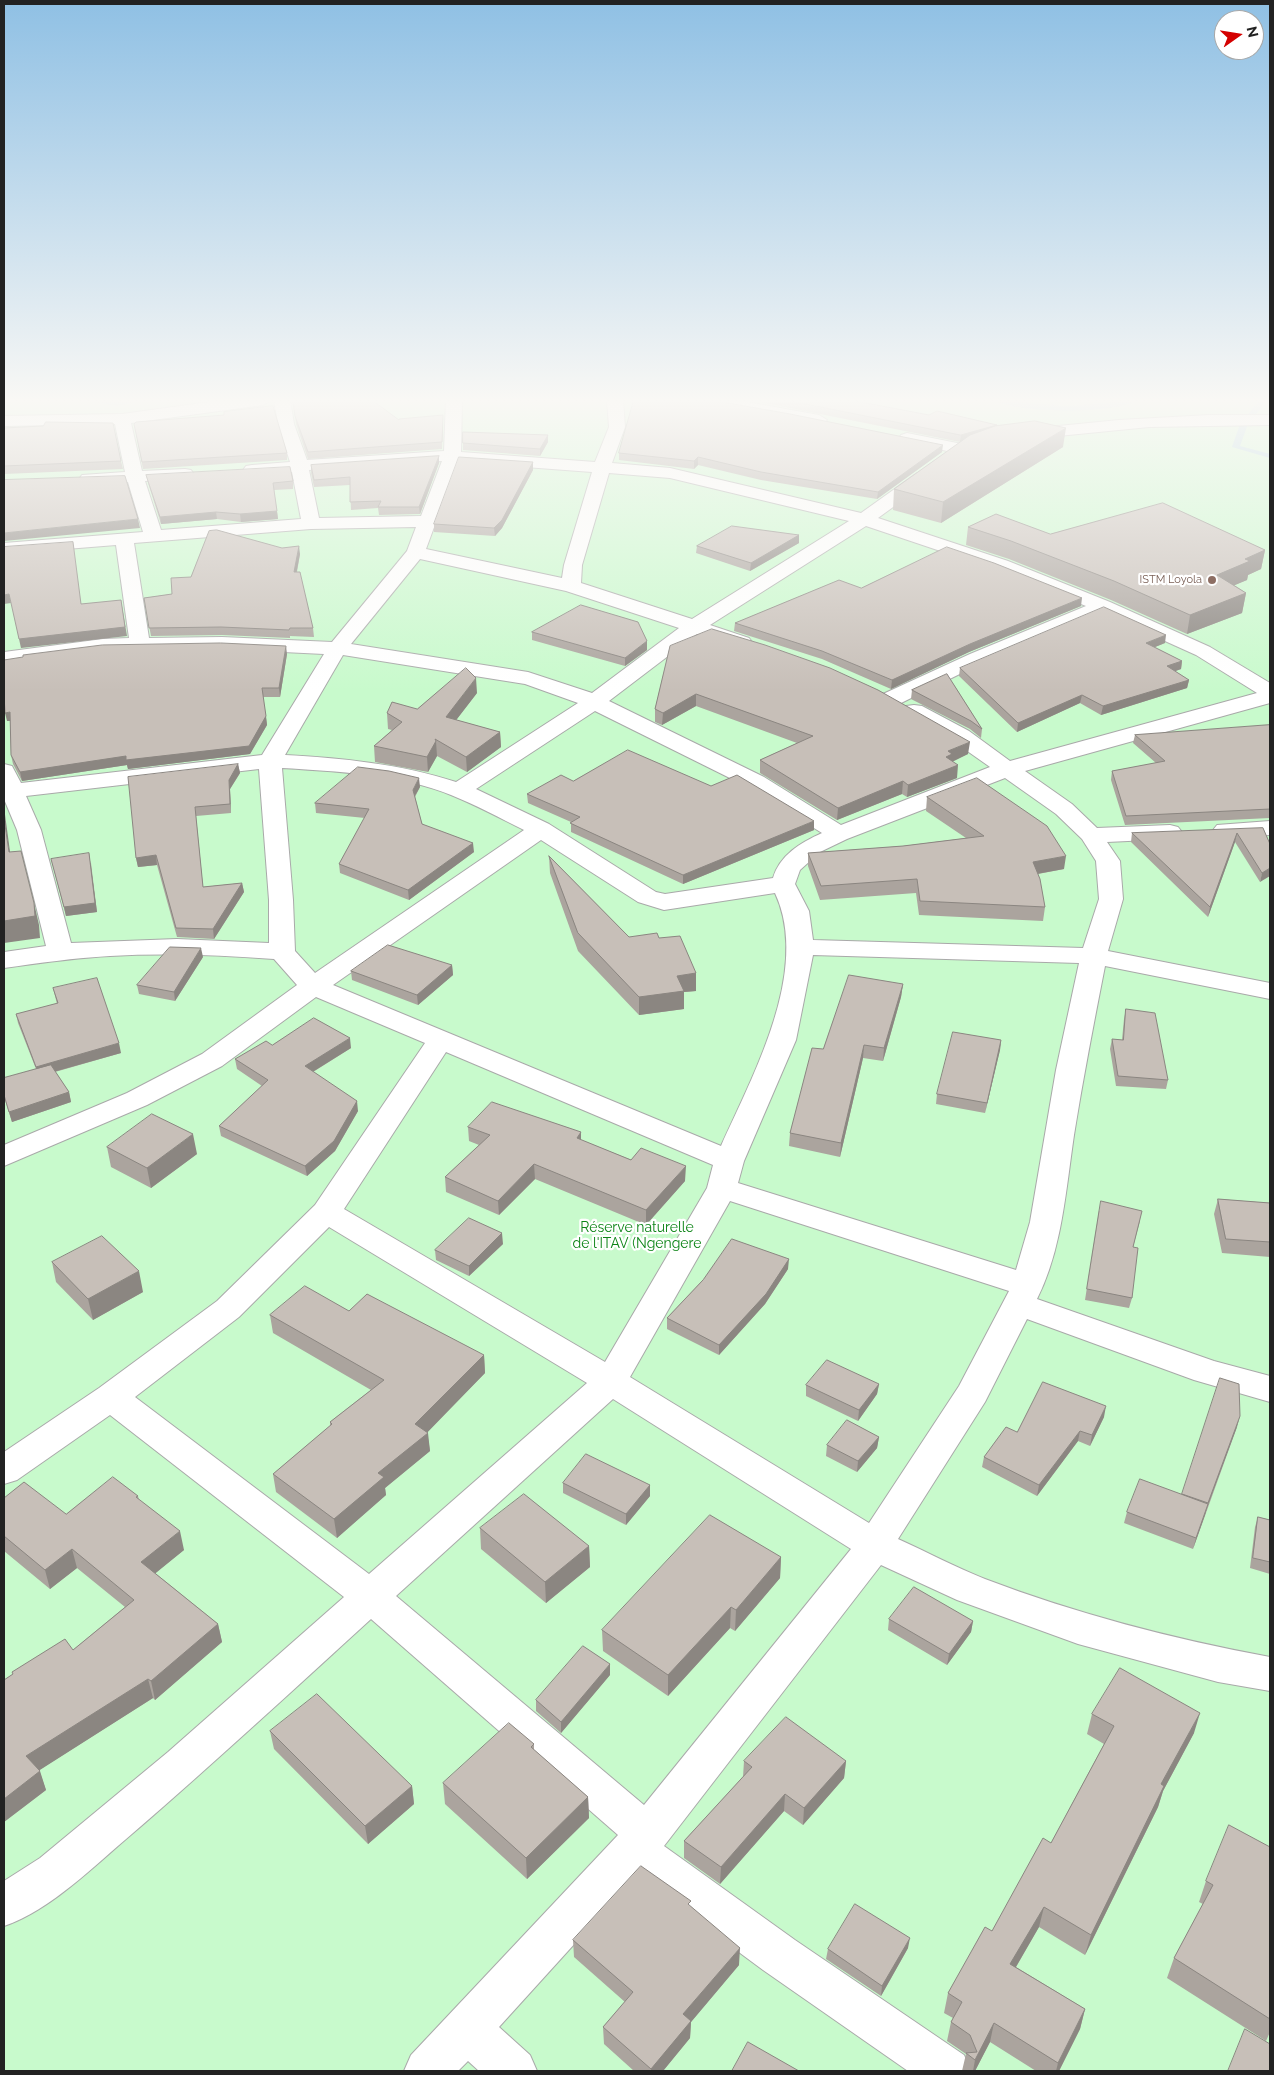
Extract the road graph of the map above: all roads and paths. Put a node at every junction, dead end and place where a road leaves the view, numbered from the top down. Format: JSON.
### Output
{"nodes":[{"id":1,"x":141,"y":497,"type":"edge"},
{"id":2,"x":306,"y":497,"type":"edge"},
{"id":3,"x":436,"y":497,"type":"edge"},
{"id":4,"x":595,"y":497,"type":"edge"},
{"id":5,"x":776,"y":497,"type":"edge"},
{"id":6,"x":895,"y":497,"type":"edge"},
{"id":7,"x":864,"y":519,"type":"junction"},
{"id":8,"x":426,"y":521,"type":"junction"},
{"id":9,"x":311,"y":524,"type":"junction"},
{"id":10,"x":154,"y":537,"type":"junction"},
{"id":11,"x":124,"y":540,"type":"junction"},
{"id":12,"x":4,"y":548,"type":"edge"},
{"id":13,"x":416,"y":552,"type":"junction"},
{"id":14,"x":571,"y":586,"type":"junction"},
{"id":15,"x":1103,"y":606,"type":"junction"},
{"id":16,"x":693,"y":627,"type":"junction"},
{"id":17,"x":140,"y":643,"type":"junction"},
{"id":18,"x":337,"y":648,"type":"junction"},
{"id":19,"x":767,"y":650,"type":"edge"},
{"id":20,"x":4,"y":658,"type":"edge"},
{"id":21,"x":1270,"y":694,"type":"edge"},
{"id":22,"x":594,"y":702,"type":"junction"},
{"id":23,"x":270,"y":761,"type":"junction"},
{"id":24,"x":1009,"y":768,"type":"junction"},
{"id":25,"x":7,"y":784,"type":"edge"},
{"id":26,"x":458,"y":790,"type":"junction"},
{"id":27,"x":1270,"y":828,"type":"edge"},
{"id":28,"x":541,"y":829,"type":"junction"},
{"id":29,"x":839,"y":834,"type":"junction"},
{"id":30,"x":1091,"y":835,"type":"junction"},
{"id":31,"x":783,"y":884,"type":"junction"},
{"id":32,"x":801,"y":947,"type":"junction"},
{"id":33,"x":60,"y":950,"type":"junction"},
{"id":34,"x":282,"y":952,"type":"junction"},
{"id":35,"x":1094,"y":956,"type":"junction"},
{"id":36,"x":4,"y":960,"type":"edge"},
{"id":37,"x":312,"y":986,"type":"junction"},
{"id":38,"x":1270,"y":991,"type":"edge"},
{"id":39,"x":440,"y":1041,"type":"junction"},
{"id":40,"x":4,"y":1156,"type":"edge"},
{"id":41,"x":726,"y":1174,"type":"junction"},
{"id":42,"x":326,"y":1212,"type":"junction"},
{"id":43,"x":1023,"y":1294,"type":"junction"},
{"id":44,"x":611,"y":1381,"type":"junction"},
{"id":45,"x":1270,"y":1388,"type":"edge"},
{"id":46,"x":111,"y":1396,"type":"junction"},
{"id":47,"x":4,"y":1470,"type":"edge"},
{"id":48,"x":876,"y":1545,"type":"junction"},
{"id":49,"x":370,"y":1596,"type":"junction"},
{"id":50,"x":1270,"y":1674,"type":"edge"},
{"id":51,"x":640,"y":1842,"type":"junction"},
{"id":52,"x":4,"y":1905,"type":"edge"},
{"id":53,"x":467,"y":2030,"type":"junction"},
{"id":54,"x":427,"y":2071,"type":"edge"},
{"id":55,"x":514,"y":2071,"type":"edge"},
{"id":56,"x":948,"y":2071,"type":"edge"}],
"edges":[{"from":1,"to":10,"type":"street"},
{"from":2,"to":9,"type":"street"},
{"from":3,"to":8,"type":"street"},
{"from":4,"to":14,"type":"street"},
{"from":5,"to":7,"type":"street"},
{"from":6,"to":7,"type":"street"},
{"from":7,"to":15,"type":"street"},
{"from":7,"to":16,"type":"street"},
{"from":8,"to":9,"type":"street"},
{"from":8,"to":13,"type":"street"},
{"from":9,"to":10,"type":"street"},
{"from":10,"to":11,"type":"street"},
{"from":11,"to":12,"type":"street"},
{"from":11,"to":17,"type":"street"},
{"from":13,"to":14,"type":"street"},
{"from":13,"to":18,"type":"street"},
{"from":14,"to":16,"type":"street"},
{"from":15,"to":21,"type":"street"},
{"from":15,"to":24,"type":"street"},
{"from":16,"to":19,"type":"street"},
{"from":16,"to":22,"type":"street"},
{"from":17,"to":18,"type":"street"},
{"from":17,"to":20,"type":"street"},
{"from":18,"to":22,"type":"street"},
{"from":18,"to":23,"type":"street"},
{"from":21,"to":24,"type":"street"},
{"from":22,"to":26,"type":"street"},
{"from":22,"to":29,"type":"street"},
{"from":23,"to":25,"type":"street"},
{"from":23,"to":26,"type":"street"},
{"from":23,"to":34,"type":"street"},
{"from":24,"to":29,"type":"street"},
{"from":24,"to":30,"type":"street"},
{"from":25,"to":33,"type":"street"},
{"from":26,"to":28,"type":"street"},
{"from":27,"to":30,"type":"street"},
{"from":28,"to":31,"type":"street"},
{"from":28,"to":37,"type":"street"},
{"from":29,"to":31,"type":"street"},
{"from":30,"to":35,"type":"street"},
{"from":31,"to":32,"type":"street"},
{"from":32,"to":35,"type":"street"},
{"from":32,"to":41,"type":"street"},
{"from":33,"to":34,"type":"street"},
{"from":33,"to":36,"type":"street"},
{"from":34,"to":37,"type":"street"},
{"from":35,"to":38,"type":"street"},
{"from":35,"to":43,"type":"street"},
{"from":37,"to":39,"type":"street"},
{"from":37,"to":40,"type":"street"},
{"from":39,"to":41,"type":"street"},
{"from":39,"to":42,"type":"street"},
{"from":41,"to":43,"type":"street"},
{"from":41,"to":44,"type":"street"},
{"from":42,"to":44,"type":"street"},
{"from":42,"to":46,"type":"street"},
{"from":43,"to":45,"type":"street"},
{"from":43,"to":48,"type":"street"},
{"from":44,"to":48,"type":"street"},
{"from":44,"to":49,"type":"street"},
{"from":46,"to":47,"type":"street"},
{"from":46,"to":49,"type":"street"},
{"from":48,"to":50,"type":"street"},
{"from":48,"to":51,"type":"street"},
{"from":49,"to":51,"type":"street"},
{"from":49,"to":52,"type":"street"},
{"from":51,"to":53,"type":"street"},
{"from":51,"to":56,"type":"street"},
{"from":53,"to":54,"type":"street"},
{"from":53,"to":55,"type":"street"}]}
